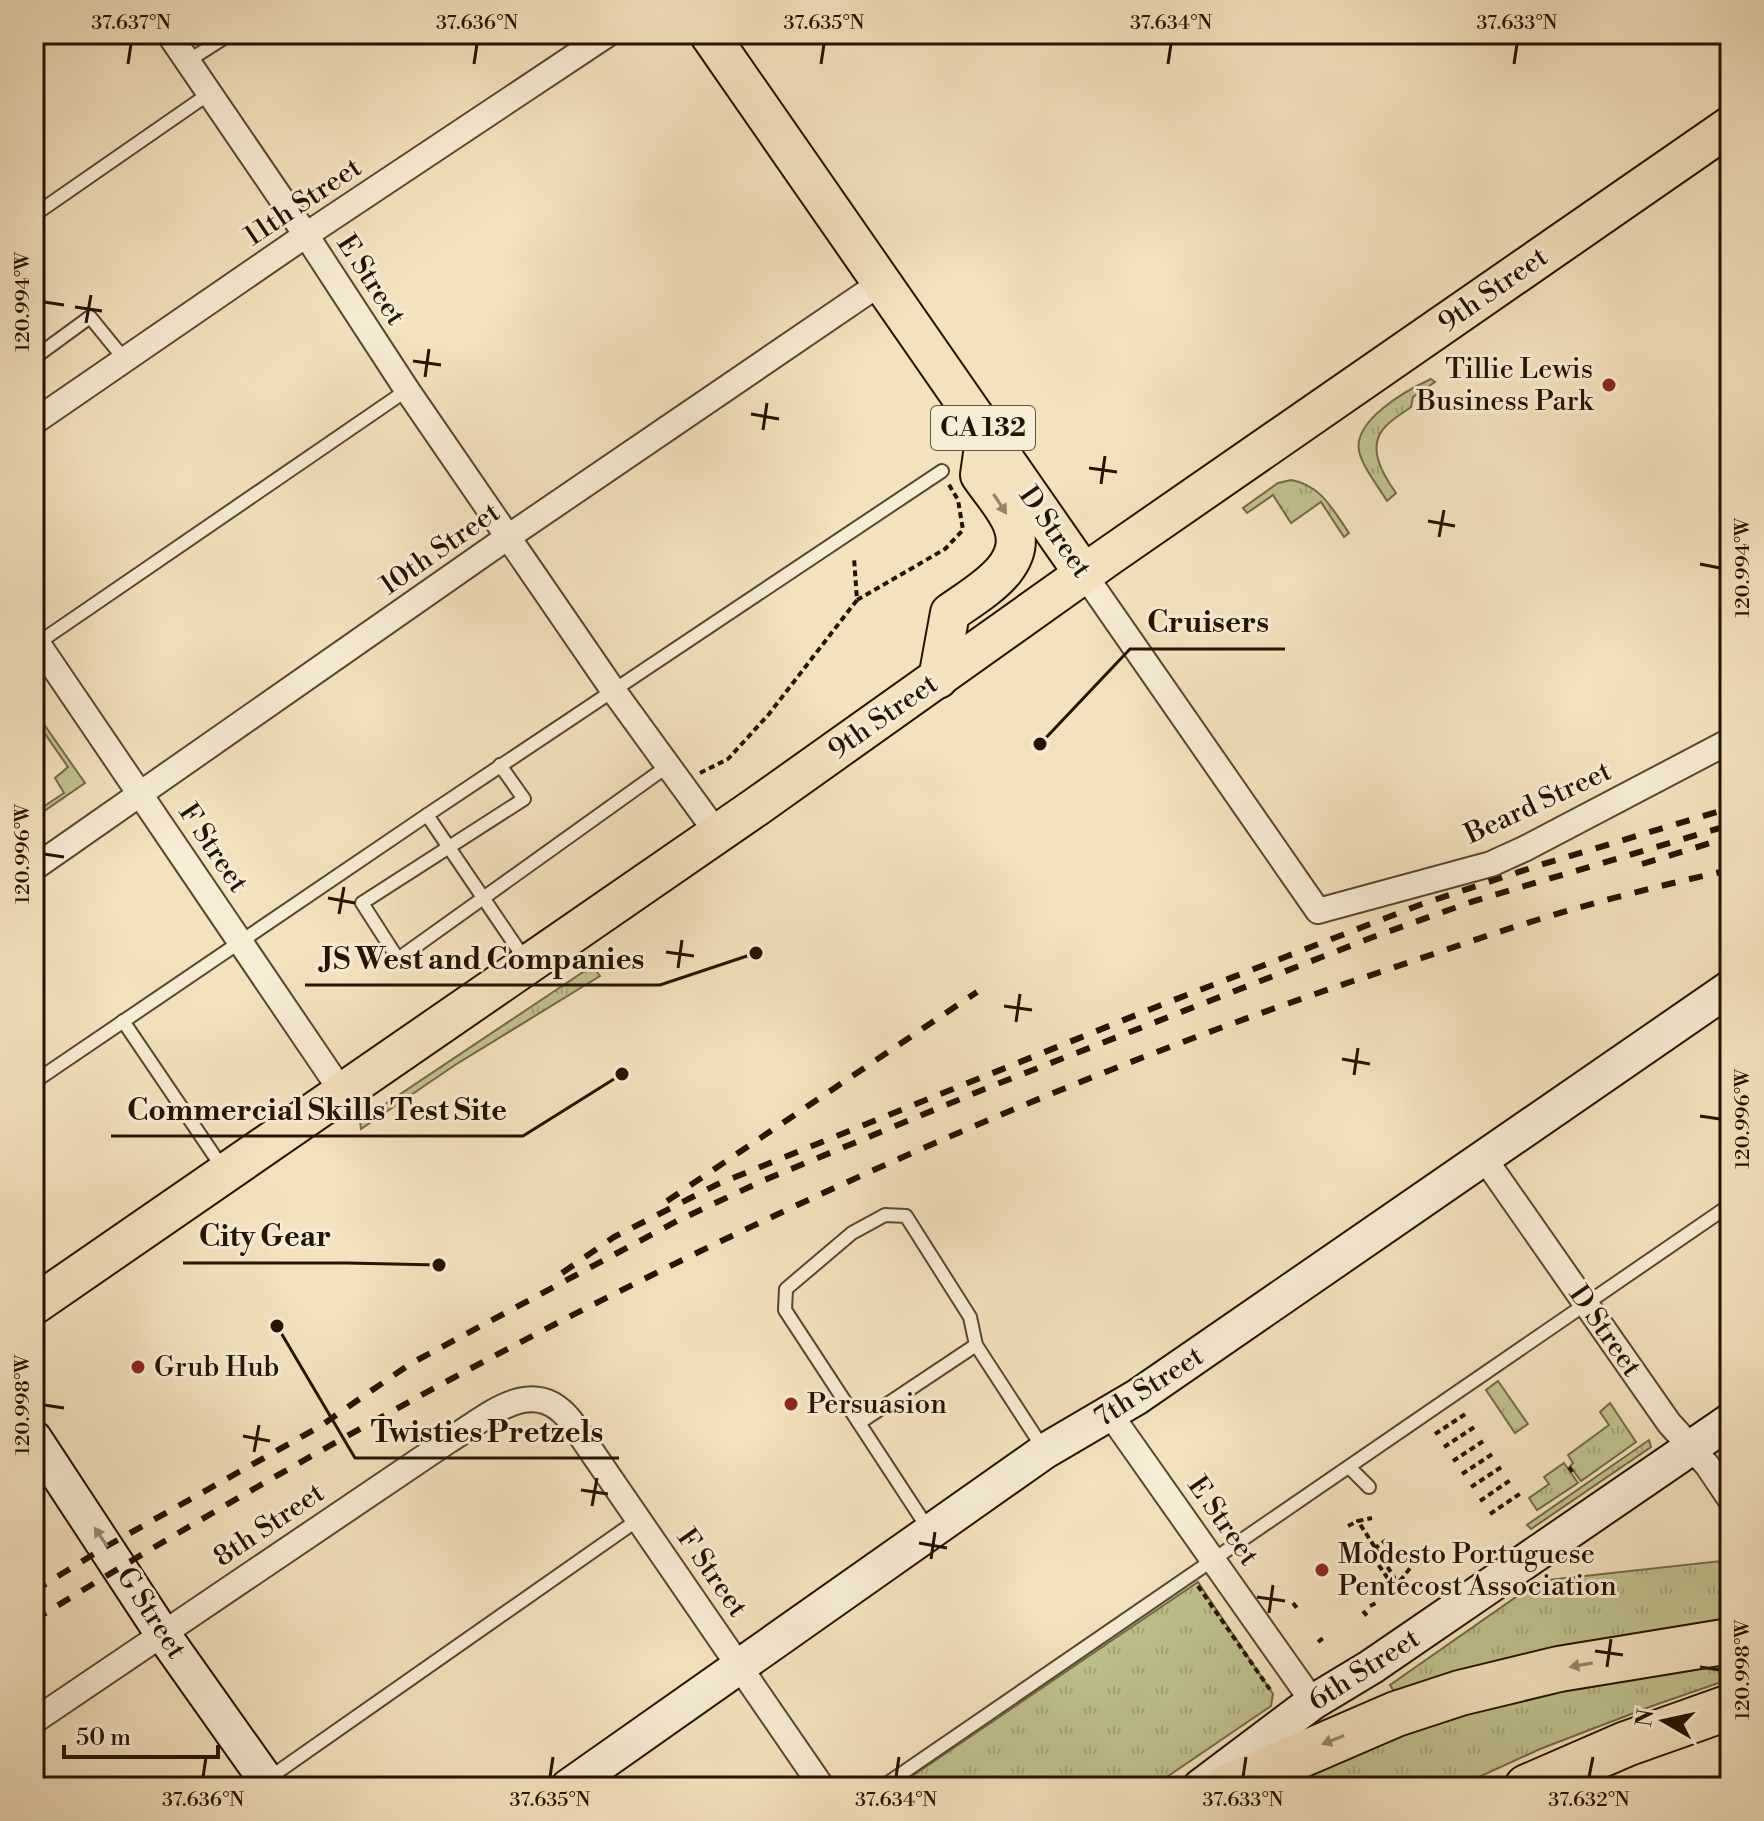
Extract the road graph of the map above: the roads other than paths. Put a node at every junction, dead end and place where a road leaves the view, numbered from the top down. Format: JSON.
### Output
{"nodes":[{"id":1,"x":169,"y":34,"type":"edge"},
{"id":2,"x":230,"y":34,"type":"edge"},
{"id":3,"x":608,"y":34,"type":"edge"},
{"id":4,"x":709,"y":34,"type":"edge"},
{"id":5,"x":188,"y":61,"type":"junction"},
{"id":6,"x":210,"y":93,"type":"junction"},
{"id":7,"x":1730,"y":126,"type":"edge"},
{"id":8,"x":34,"y":215,"type":"edge"},
{"id":9,"x":306,"y":235,"type":"junction"},
{"id":10,"x":882,"y":282,"type":"junction"},
{"id":11,"x":34,"y":358,"type":"edge"},
{"id":12,"x":125,"y":360,"type":"junction"},
{"id":13,"x":407,"y":390,"type":"junction"},
{"id":14,"x":34,"y":422,"type":"edge"},
{"id":15,"x":986,"y":432,"type":"junction"},
{"id":16,"x":942,"y":471,"type":"road end"},
{"id":17,"x":508,"y":537,"type":"junction"},
{"id":18,"x":1084,"y":574,"type":"junction"},
{"id":19,"x":36,"y":641,"type":"edge"},
{"id":20,"x":938,"y":679,"type":"junction"},
{"id":21,"x":613,"y":690,"type":"junction"},
{"id":22,"x":1730,"y":741,"type":"edge"},
{"id":23,"x":500,"y":765,"type":"junction"},
{"id":24,"x":674,"y":773,"type":"junction"},
{"id":25,"x":140,"y":795,"type":"junction"},
{"id":26,"x":427,"y":815,"type":"junction"},
{"id":27,"x":717,"y":833,"type":"junction"},
{"id":28,"x":449,"y":849,"type":"junction"},
{"id":29,"x":34,"y":868,"type":"edge"},
{"id":30,"x":483,"y":900,"type":"junction"},
{"id":31,"x":1318,"y":911,"type":"joint"},
{"id":32,"x":239,"y":941,"type":"junction"},
{"id":33,"x":528,"y":964,"type":"junction"},
{"id":34,"x":1730,"y":988,"type":"edge"},
{"id":35,"x":123,"y":1021,"type":"junction"},
{"id":36,"x":34,"y":1082,"type":"edge"},
{"id":37,"x":342,"y":1092,"type":"junction"},
{"id":38,"x":1484,"y":1158,"type":"junction"},
{"id":39,"x":226,"y":1172,"type":"junction"},
{"id":40,"x":1730,"y":1205,"type":"edge"},
{"id":41,"x":1586,"y":1304,"type":"junction"},
{"id":42,"x":34,"y":1305,"type":"edge"},
{"id":43,"x":976,"y":1345,"type":"junction"},
{"id":44,"x":545,"y":1401,"type":"joint"},
{"id":45,"x":1110,"y":1414,"type":"junction"},
{"id":46,"x":1730,"y":1421,"type":"edge"},
{"id":47,"x":859,"y":1423,"type":"junction"},
{"id":48,"x":34,"y":1438,"type":"edge"},
{"id":49,"x":1691,"y":1447,"type":"junction"},
{"id":50,"x":1045,"y":1451,"type":"junction"},
{"id":51,"x":1350,"y":1468,"type":"junction"},
{"id":52,"x":1369,"y":1487,"type":"dead end"},
{"id":53,"x":1730,"y":1499,"type":"edge"},
{"id":54,"x":639,"y":1519,"type":"junction"},
{"id":55,"x":930,"y":1531,"type":"junction"},
{"id":56,"x":1215,"y":1560,"type":"junction"},
{"id":57,"x":162,"y":1633,"type":"junction"},
{"id":58,"x":1730,"y":1641,"type":"edge"},
{"id":59,"x":739,"y":1664,"type":"junction"},
{"id":60,"x":1313,"y":1702,"type":"junction"},
{"id":61,"x":1730,"y":1707,"type":"edge"},
{"id":62,"x":34,"y":1721,"type":"edge"},
{"id":63,"x":264,"y":1785,"type":"edge"},
{"id":64,"x":568,"y":1787,"type":"edge"},
{"id":65,"x":822,"y":1787,"type":"edge"},
{"id":66,"x":882,"y":1787,"type":"edge"},
{"id":67,"x":1200,"y":1787,"type":"edge"},
{"id":68,"x":1227,"y":1787,"type":"edge"},
{"id":69,"x":1527,"y":1787,"type":"edge"}],
"edges":[{"from":1,"to":5,"type":"street","name":"E Street"},
{"from":2,"to":5,"type":"lane"},
{"from":3,"to":9,"type":"street","name":"11th Street"},
{"from":4,"to":10,"type":"main road","name":"D Street","number":"CA 132"},
{"from":5,"to":6,"type":"street","name":"E Street"},
{"from":6,"to":8,"type":"lane"},
{"from":6,"to":9,"type":"street","name":"E Street"},
{"from":7,"to":18,"type":"main road","name":"9th Street"},
{"from":9,"to":12,"type":"street","name":"11th Street"},
{"from":9,"to":13,"type":"street","name":"E Street"},
{"from":10,"to":15,"type":"main road","name":"D Street","number":"CA 132"},
{"from":10,"to":17,"type":"street","name":"10th Street"},
{"from":11,"to":12,"type":"lane"},
{"from":12,"to":14,"type":"street","name":"11th Street"},
{"from":13,"to":17,"type":"street","name":"E Street"},
{"from":13,"to":19,"type":"lane"},
{"from":15,"to":18,"type":"main road","name":"D Street","number":"CA 132"},
{"from":15,"to":20,"type":"main road","one_way":true},
{"from":16,"to":21,"type":"lane"},
{"from":17,"to":21,"type":"street","name":"E Street"},
{"from":17,"to":25,"type":"street","name":"10th Street"},
{"from":18,"to":20,"type":"main road","name":"9th Street"},
{"from":18,"to":31,"type":"street","name":"D Street"},
{"from":19,"to":25,"type":"street","name":"F Street"},
{"from":20,"to":27,"type":"main road","name":"9th Street"},
{"from":21,"to":23,"type":"lane"},
{"from":21,"to":24,"type":"street","name":"E Street"},
{"from":22,"to":31,"type":"street","name":"Beard Street"},
{"from":23,"to":26,"type":"lane"},
{"from":23,"to":28,"type":"lane"},
{"from":24,"to":27,"type":"street","name":"E Street"},
{"from":24,"to":30,"type":"lane"},
{"from":25,"to":29,"type":"street","name":"10th Street"},
{"from":25,"to":32,"type":"street","name":"F Street"},
{"from":26,"to":28,"type":"lane"},
{"from":26,"to":32,"type":"lane"},
{"from":27,"to":33,"type":"main road","name":"9th Street"},
{"from":28,"to":30,"type":"lane"},
{"from":28,"to":30,"type":"lane"},
{"from":30,"to":33,"type":"lane"},
{"from":32,"to":35,"type":"lane"},
{"from":32,"to":37,"type":"street","name":"F Street"},
{"from":33,"to":37,"type":"main road","name":"9th Street"},
{"from":34,"to":38,"type":"street","name":"7th Street"},
{"from":35,"to":36,"type":"lane"},
{"from":35,"to":39,"type":"lane"},
{"from":37,"to":39,"type":"main road","name":"9th Street"},
{"from":38,"to":41,"type":"street","name":"D Street"},
{"from":38,"to":45,"type":"street","name":"7th Street"},
{"from":39,"to":42,"type":"main road","name":"9th Street"},
{"from":40,"to":41,"type":"lane"},
{"from":41,"to":49,"type":"street","name":"D Street"},
{"from":41,"to":51,"type":"lane"},
{"from":43,"to":47,"type":"lane"},
{"from":43,"to":47,"type":"lane"},
{"from":43,"to":50,"type":"lane"},
{"from":44,"to":54,"type":"street","name":"F Street"},
{"from":44,"to":57,"type":"street","name":"8th Street"},
{"from":45,"to":50,"type":"street","name":"7th Street"},
{"from":45,"to":56,"type":"street","name":"E Street"},
{"from":46,"to":49,"type":"street","name":"6th Street"},
{"from":47,"to":55,"type":"lane"},
{"from":57,"to":48,"type":"street","name":"G Street","one_way":true},
{"from":49,"to":53,"type":"street","name":"D Street"},
{"from":49,"to":60,"type":"street","name":"6th Street"},
{"from":50,"to":55,"type":"street","name":"7th Street"},
{"from":51,"to":52,"type":"lane"},
{"from":51,"to":56,"type":"lane"},
{"from":54,"to":59,"type":"street","name":"F Street"},
{"from":54,"to":63,"type":"lane"},
{"from":55,"to":59,"type":"street","name":"7th Street"},
{"from":56,"to":60,"type":"street","name":"E Street"},
{"from":56,"to":66,"type":"lane"},
{"from":57,"to":62,"type":"street","name":"8th Street"},
{"from":57,"to":63,"type":"street","name":"G Street"},
{"from":58,"to":68,"type":"highway","one_way":true},
{"from":59,"to":64,"type":"street","name":"7th Street"},
{"from":59,"to":65,"type":"street","name":"F Street"},
{"from":60,"to":67,"type":"street","name":"6th Street"},
{"from":61,"to":69,"type":"highway"}]}
